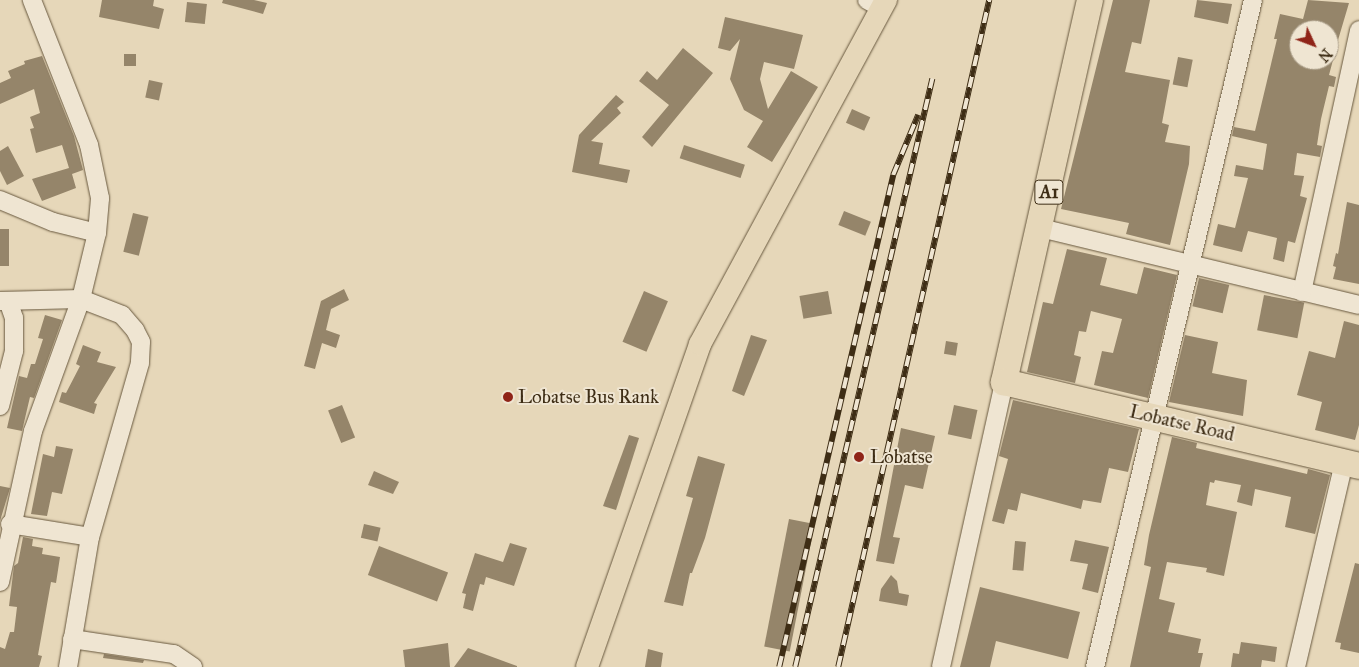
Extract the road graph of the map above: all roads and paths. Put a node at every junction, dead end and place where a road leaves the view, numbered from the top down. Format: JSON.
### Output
{"nodes":[{"id":1,"x":32,"y":0,"type":"edge"},
{"id":2,"x":1090,"y":0,"type":"edge"},
{"id":3,"x":1253,"y":0,"type":"edge"},
{"id":4,"x":878,"y":3,"type":"edge"},
{"id":5,"x":1359,"y":30,"type":"edge"},
{"id":6,"x":0,"y":200,"type":"edge"},
{"id":7,"x":1040,"y":228,"type":"junction"},
{"id":8,"x":97,"y":233,"type":"junction"},
{"id":9,"x":1190,"y":266,"type":"junction"},
{"id":10,"x":1302,"y":292,"type":"junction"},
{"id":11,"x":81,"y":299,"type":"junction"},
{"id":12,"x":4,"y":301,"type":"edge"},
{"id":13,"x":1359,"y":305,"type":"edge"},
{"id":14,"x":1004,"y":382,"type":"junction"},
{"id":15,"x":0,"y":406,"type":"edge"},
{"id":16,"x":1156,"y":417,"type":"junction"},
{"id":17,"x":1352,"y":464,"type":"edge"},
{"id":18,"x":10,"y":524,"type":"junction"},
{"id":19,"x":90,"y":537,"type":"junction"},
{"id":20,"x":0,"y":582,"type":"edge"},
{"id":21,"x":72,"y":639,"type":"junction"},
{"id":22,"x":68,"y":667,"type":"edge"},
{"id":23,"x":193,"y":667,"type":"edge"},
{"id":24,"x":587,"y":667,"type":"edge"},
{"id":25,"x":941,"y":667,"type":"edge"},
{"id":26,"x":1095,"y":667,"type":"edge"},
{"id":27,"x":1296,"y":667,"type":"edge"}],
"edges":[{"from":1,"to":8,"type":"street"},
{"from":2,"to":7,"type":"highway","number":"A1"},
{"from":3,"to":9,"type":"street"},
{"from":4,"to":24,"type":"main road"},
{"from":5,"to":10,"type":"street"},
{"from":6,"to":8,"type":"street"},
{"from":7,"to":9,"type":"street"},
{"from":7,"to":14,"type":"highway","number":"A1"},
{"from":8,"to":11,"type":"street"},
{"from":9,"to":10,"type":"street"},
{"from":9,"to":16,"type":"street"},
{"from":10,"to":13,"type":"street"},
{"from":11,"to":12,"type":"street"},
{"from":11,"to":18,"type":"street"},
{"from":11,"to":19,"type":"street"},
{"from":12,"to":15,"type":"street"},
{"from":14,"to":16,"type":"highway","name":"Lobatse Road"},
{"from":14,"to":25,"type":"street"},
{"from":16,"to":17,"type":"highway","name":"Lobatse Road"},
{"from":16,"to":26,"type":"street"},
{"from":17,"to":27,"type":"street"},
{"from":18,"to":19,"type":"street"},
{"from":18,"to":20,"type":"street"},
{"from":19,"to":21,"type":"street"},
{"from":21,"to":22,"type":"street"},
{"from":21,"to":23,"type":"street"}]}
